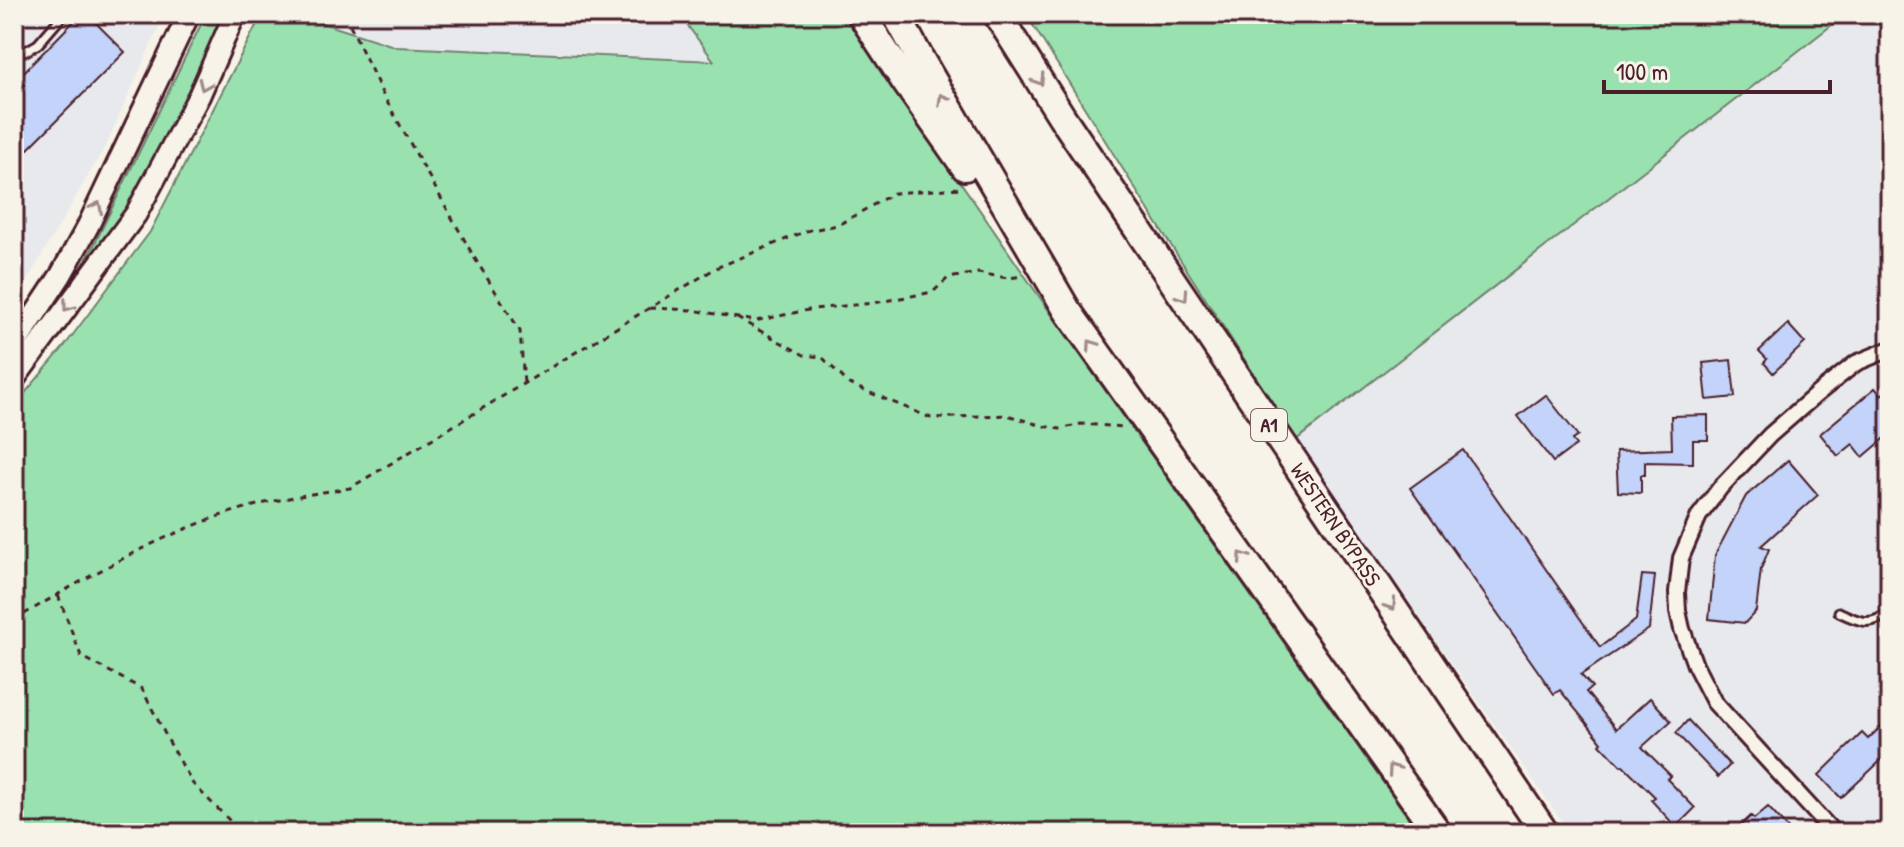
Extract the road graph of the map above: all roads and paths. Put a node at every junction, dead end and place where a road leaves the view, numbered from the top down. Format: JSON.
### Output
{"nodes":[{"id":1,"x":64,"y":14,"type":"edge"},
{"id":2,"x":189,"y":14,"type":"edge"},
{"id":3,"x":235,"y":14,"type":"edge"},
{"id":4,"x":315,"y":14,"type":"edge"},
{"id":5,"x":325,"y":14,"type":"edge"},
{"id":6,"x":345,"y":14,"type":"edge"},
{"id":7,"x":861,"y":14,"type":"edge"},
{"id":8,"x":896,"y":14,"type":"edge"},
{"id":9,"x":997,"y":14,"type":"edge"},
{"id":10,"x":14,"y":49,"type":"edge"},
{"id":11,"x":979,"y":186,"type":"junction"},
{"id":12,"x":1042,"y":273,"type":"junction"},
{"id":13,"x":650,"y":308,"type":"junction"},
{"id":14,"x":1067,"y":310,"type":"junction"},
{"id":15,"x":737,"y":318,"type":"junction"},
{"id":16,"x":14,"y":346,"type":"edge"},
{"id":17,"x":1890,"y":349,"type":"edge"},
{"id":18,"x":14,"y":379,"type":"edge"},
{"id":19,"x":524,"y":384,"type":"junction"},
{"id":20,"x":1152,"y":428,"type":"junction"},
{"id":21,"x":58,"y":595,"type":"junction"},
{"id":22,"x":1839,"y":612,"type":"dead end"},
{"id":23,"x":1890,"y":612,"type":"edge"},
{"id":24,"x":14,"y":620,"type":"edge"},
{"id":25,"x":242,"y":833,"type":"edge"},
{"id":26,"x":1438,"y":833,"type":"edge"},
{"id":27,"x":1545,"y":833,"type":"edge"},
{"id":28,"x":1834,"y":833,"type":"edge"}],
"edges":[{"from":1,"to":10,"type":"lane"},
{"from":16,"to":2,"type":"main road","one_way":true},
{"from":3,"to":18,"type":"main road","one_way":true},
{"from":4,"to":5,"type":"lane"},
{"from":6,"to":19,"type":"path"},
{"from":7,"to":11,"type":"highway"},
{"from":14,"to":8,"type":"highway","one_way":true},
{"from":9,"to":27,"type":"highway","name":"WESTERN BYPASS","number":"A1","one_way":true},
{"from":11,"to":12,"type":"highway"},
{"from":11,"to":13,"type":"path"},
{"from":12,"to":14,"type":"highway"},
{"from":12,"to":15,"type":"path"},
{"from":13,"to":15,"type":"path"},
{"from":13,"to":19,"type":"path"},
{"from":20,"to":14,"type":"highway","one_way":true},
{"from":15,"to":20,"type":"path"},
{"from":17,"to":28,"type":"street"},
{"from":19,"to":21,"type":"path"},
{"from":26,"to":20,"type":"highway","one_way":true},
{"from":21,"to":24,"type":"path"},
{"from":21,"to":25,"type":"path"},
{"from":22,"to":23,"type":"lane"}]}
